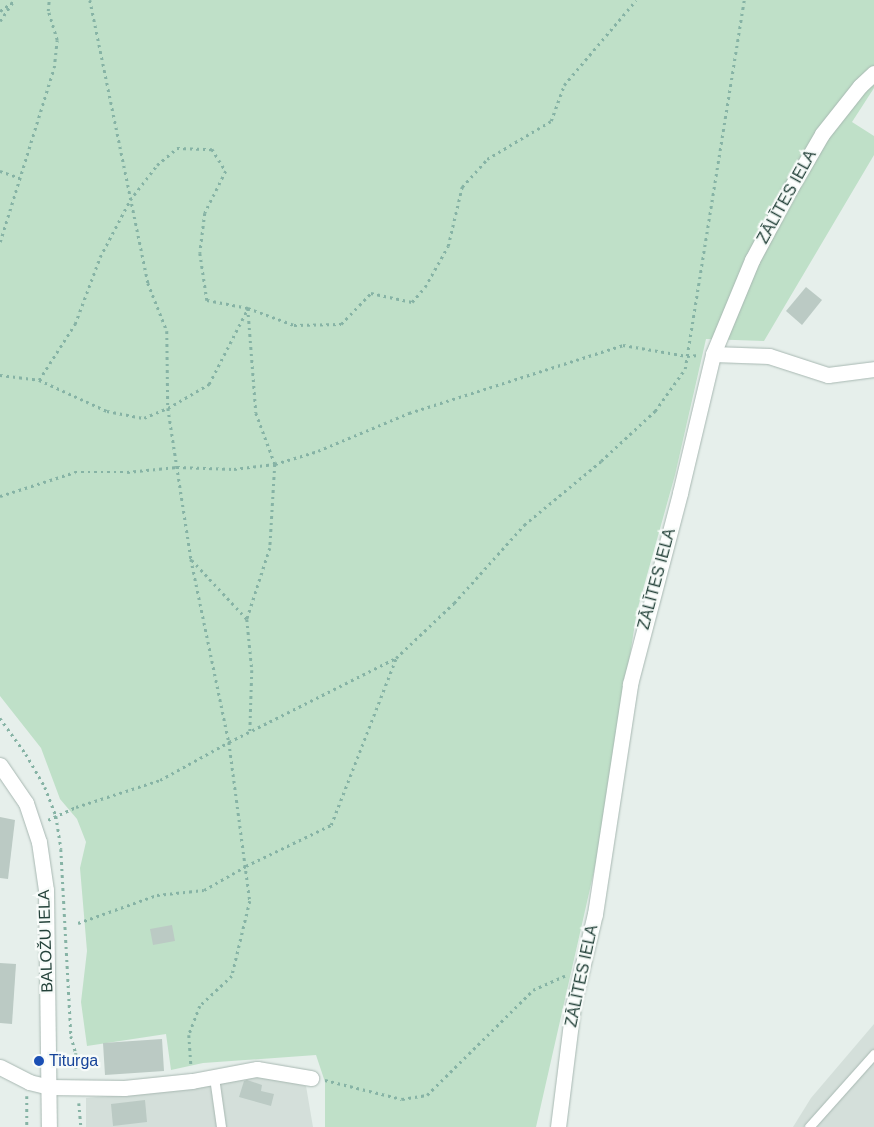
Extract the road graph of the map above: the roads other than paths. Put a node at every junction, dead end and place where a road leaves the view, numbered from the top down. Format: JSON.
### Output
{"nodes":[{"id":1,"x":874,"y":73,"type":"edge"},
{"id":2,"x":713,"y":354,"type":"junction"},
{"id":3,"x":874,"y":369,"type":"edge"},
{"id":4,"x":0,"y":764,"type":"edge"},
{"id":5,"x":874,"y":1054,"type":"edge"},
{"id":6,"x":0,"y":1067,"type":"edge"},
{"id":7,"x":214,"y":1077,"type":"junction"},
{"id":8,"x":311,"y":1078,"type":"road end"},
{"id":9,"x":49,"y":1087,"type":"junction"},
{"id":10,"x":48,"y":1127,"type":"edge"},
{"id":11,"x":221,"y":1127,"type":"edge"},
{"id":12,"x":558,"y":1127,"type":"edge"},
{"id":13,"x":809,"y":1127,"type":"edge"}],
"edges":[{"from":1,"to":2,"type":"street","name":"ZĀLĪTES IELA"},
{"from":2,"to":3,"type":"street"},
{"from":2,"to":12,"type":"street","name":"ZĀLĪTES IELA"},
{"from":4,"to":9,"type":"street","name":"BALOŽU IELA"},
{"from":5,"to":13,"type":"lane"},
{"from":6,"to":9,"type":"street"},
{"from":7,"to":8,"type":"street"},
{"from":7,"to":9,"type":"street"},
{"from":7,"to":11,"type":"lane"},
{"from":9,"to":10,"type":"street","name":"BALOŽU IELA"}]}
